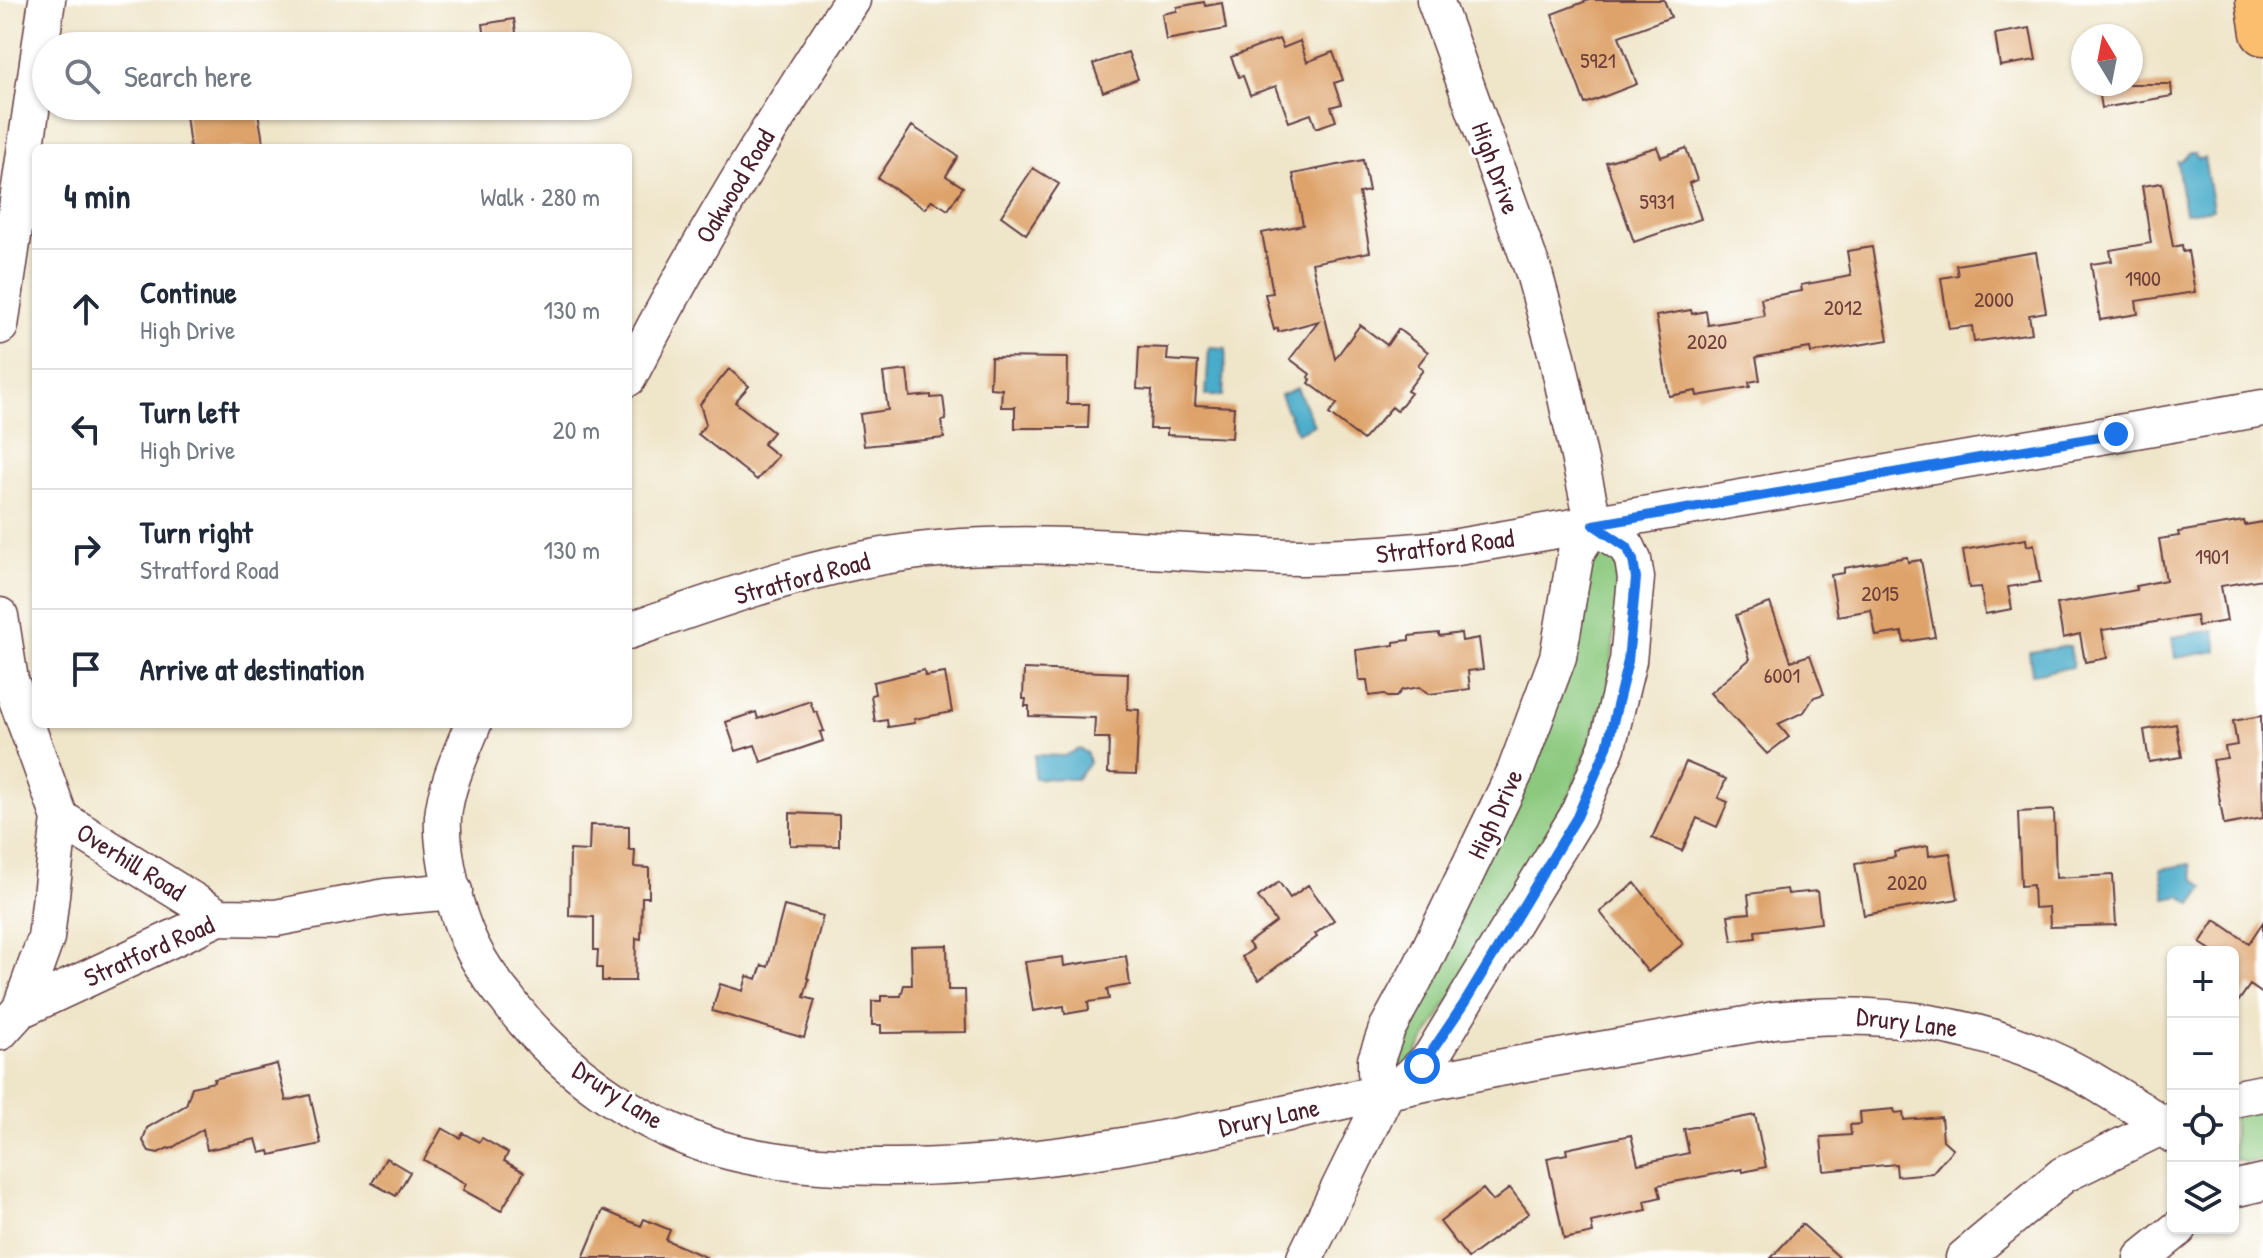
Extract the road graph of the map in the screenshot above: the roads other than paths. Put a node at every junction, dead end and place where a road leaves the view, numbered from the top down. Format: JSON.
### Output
{"nodes":[{"id":1,"x":47,"y":0,"type":"edge"},
{"id":2,"x":852,"y":0,"type":"edge"},
{"id":3,"x":1435,"y":0,"type":"edge"},
{"id":4,"x":2258,"y":0,"type":"edge"},
{"id":5,"x":42,"y":32,"type":"edge"},
{"id":6,"x":2263,"y":33,"type":"edge"},
{"id":7,"x":32,"y":104,"type":"edge"},
{"id":8,"x":0,"y":326,"type":"edge"},
{"id":9,"x":632,"y":371,"type":"edge"},
{"id":10,"x":2263,"y":408,"type":"edge"},
{"id":11,"x":1594,"y":525,"type":"junction"},
{"id":12,"x":0,"y":616,"type":"edge"},
{"id":13,"x":632,"y":630,"type":"edge"},
{"id":14,"x":471,"y":728,"type":"edge"},
{"id":15,"x":60,"y":818,"type":"junction"},
{"id":16,"x":454,"y":891,"type":"junction"},
{"id":17,"x":219,"y":917,"type":"junction"},
{"id":18,"x":10,"y":1021,"type":"edge"},
{"id":19,"x":1386,"y":1093,"type":"junction"},
{"id":20,"x":2263,"y":1093,"type":"edge"},
{"id":21,"x":2239,"y":1098,"type":"edge"},
{"id":22,"x":2167,"y":1125,"type":"edge"},
{"id":23,"x":2167,"y":1128,"type":"edge"},
{"id":24,"x":2263,"y":1182,"type":"edge"},
{"id":25,"x":2239,"y":1188,"type":"edge"},
{"id":26,"x":2172,"y":1234,"type":"edge"},
{"id":27,"x":1305,"y":1258,"type":"edge"},
{"id":28,"x":1964,"y":1258,"type":"edge"},
{"id":29,"x":2142,"y":1258,"type":"edge"}],
"edges":[{"from":1,"to":5,"type":"street"},
{"from":2,"to":9,"type":"street","name":"Oakwood Road"},
{"from":3,"to":11,"type":"street","name":"High Drive"},
{"from":4,"to":6,"type":"main road"},
{"from":7,"to":8,"type":"street"},
{"from":10,"to":11,"type":"street","name":"Stratford Road"},
{"from":11,"to":13,"type":"street","name":"Stratford Road"},
{"from":11,"to":19,"type":"street","name":"High Drive"},
{"from":11,"to":19,"type":"street"},
{"from":12,"to":15,"type":"street","name":"Overhill Road"},
{"from":14,"to":16,"type":"street"},
{"from":15,"to":17,"type":"street","name":"Overhill Road"},
{"from":15,"to":18,"type":"street"},
{"from":16,"to":17,"type":"street","name":"Stratford Road"},
{"from":16,"to":19,"type":"street","name":"Drury Lane"},
{"from":17,"to":18,"type":"street","name":"Stratford Road"},
{"from":19,"to":22,"type":"street","name":"Drury Lane"},
{"from":19,"to":27,"type":"street"},
{"from":20,"to":21,"type":"street"},
{"from":23,"to":28,"type":"street"},
{"from":24,"to":25,"type":"street"},
{"from":26,"to":29,"type":"street"}]}
